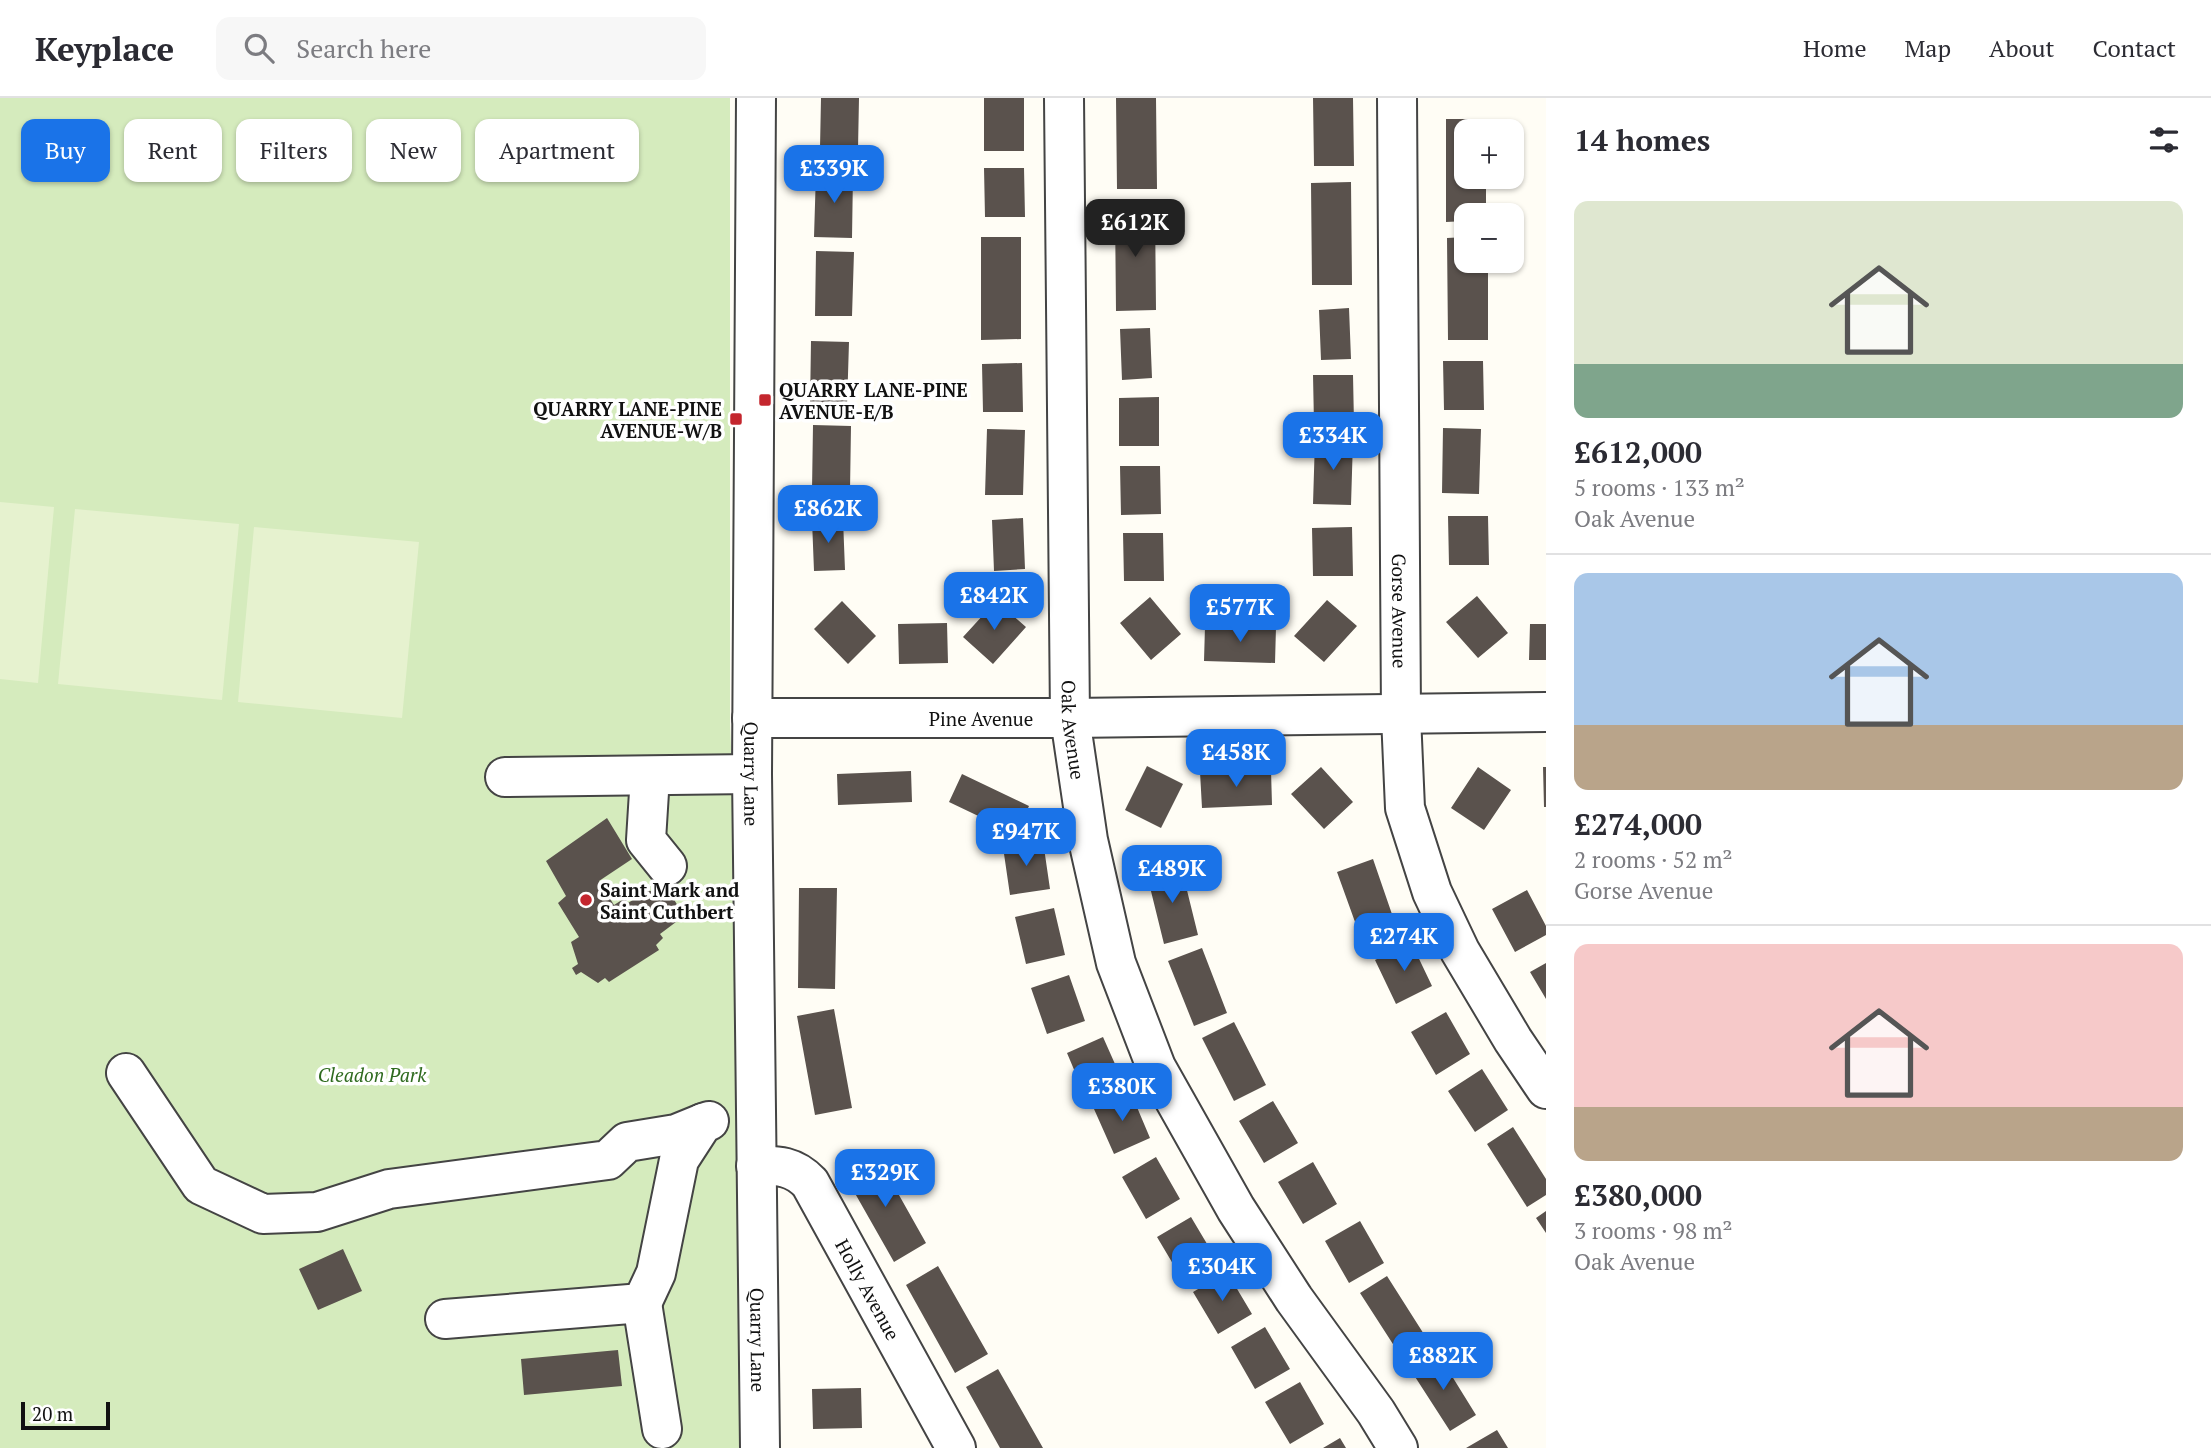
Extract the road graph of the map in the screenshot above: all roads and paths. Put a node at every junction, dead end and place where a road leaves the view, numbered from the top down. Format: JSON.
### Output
{"nodes":[{"id":1,"x":756,"y":98,"type":"edge"},
{"id":2,"x":1064,"y":98,"type":"edge"},
{"id":3,"x":1397,"y":98,"type":"edge"},
{"id":4,"x":1546,"y":712,"type":"edge"},
{"id":5,"x":1401,"y":716,"type":"junction"},
{"id":6,"x":752,"y":718,"type":"junction"},
{"id":7,"x":1070,"y":718,"type":"junction"},
{"id":8,"x":752,"y":774,"type":"junction"},
{"id":9,"x":650,"y":776,"type":"junction"},
{"id":10,"x":505,"y":777,"type":"dead end"},
{"id":11,"x":667,"y":866,"type":"dead end"},
{"id":12,"x":126,"y":1073,"type":"dead end"},
{"id":13,"x":1546,"y":1089,"type":"edge"},
{"id":14,"x":756,"y":1110,"type":"junction"},
{"id":15,"x":703,"y":1123,"type":"junction"},
{"id":16,"x":756,"y":1166,"type":"junction"},
{"id":17,"x":642,"y":1303,"type":"junction"},
{"id":18,"x":445,"y":1319,"type":"dead end"},
{"id":19,"x":662,"y":1429,"type":"dead end"},
{"id":20,"x":760,"y":1448,"type":"edge"},
{"id":21,"x":956,"y":1448,"type":"edge"},
{"id":22,"x":1398,"y":1448,"type":"edge"}],
"edges":[{"from":1,"to":6,"type":"street","name":"Quarry Lane"},
{"from":2,"to":7,"type":"street","name":"Oak Avenue"},
{"from":3,"to":5,"type":"street","name":"Gorse Avenue"},
{"from":4,"to":5,"type":"street","name":"Pine Avenue"},
{"from":5,"to":7,"type":"street","name":"Pine Avenue"},
{"from":5,"to":13,"type":"street","name":"Gorse Avenue"},
{"from":6,"to":7,"type":"street","name":"Pine Avenue"},
{"from":6,"to":8,"type":"street","name":"Quarry Lane"},
{"from":7,"to":22,"type":"street","name":"Oak Avenue"},
{"from":8,"to":9,"type":"street"},
{"from":8,"to":14,"type":"street","name":"Quarry Lane"},
{"from":9,"to":10,"type":"street"},
{"from":9,"to":11,"type":"street"},
{"from":12,"to":15,"type":"street"},
{"from":14,"to":15,"type":"street"},
{"from":14,"to":16,"type":"street","name":"Quarry Lane"},
{"from":15,"to":17,"type":"street"},
{"from":16,"to":20,"type":"street","name":"Quarry Lane"},
{"from":16,"to":21,"type":"street","name":"Holly Avenue"},
{"from":17,"to":18,"type":"street"},
{"from":17,"to":19,"type":"street"}]}
